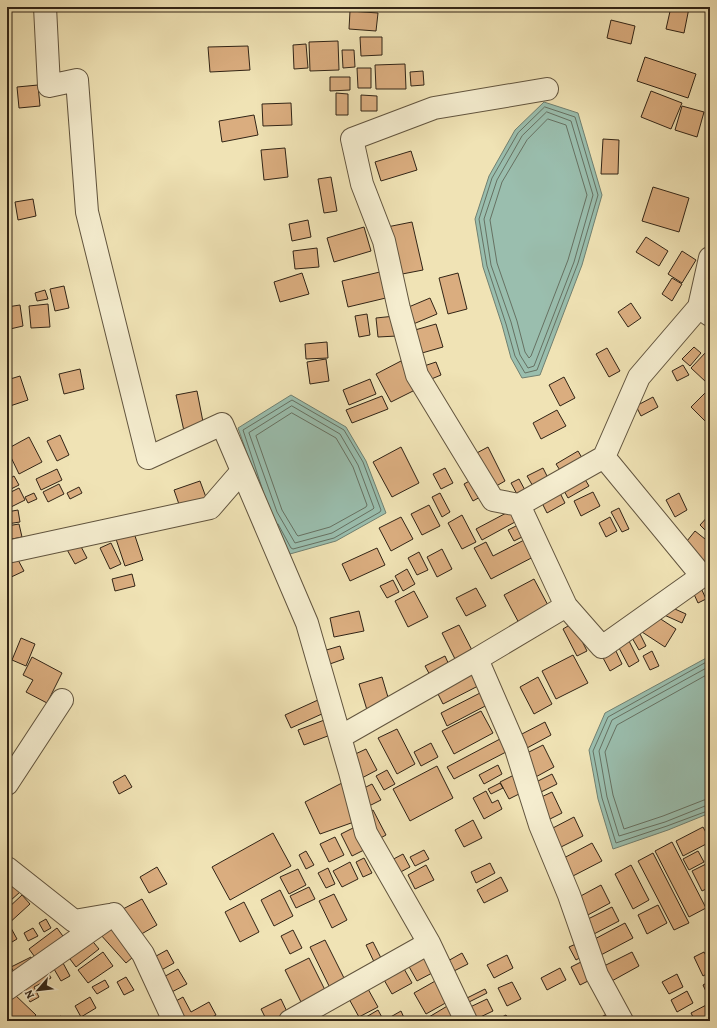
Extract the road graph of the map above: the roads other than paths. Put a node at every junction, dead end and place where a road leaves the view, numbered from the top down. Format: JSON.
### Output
{"nodes":[{"id":1,"x":45,"y":7,"type":"edge"},
{"id":2,"x":547,"y":89,"type":"dead end"},
{"id":3,"x":710,"y":258,"type":"edge"},
{"id":4,"x":705,"y":311,"type":"edge"},
{"id":5,"x":604,"y":457,"type":"junction"},
{"id":6,"x":242,"y":471,"type":"junction"},
{"id":7,"x":519,"y":505,"type":"junction"},
{"id":8,"x":7,"y":552,"type":"edge"},
{"id":9,"x":566,"y":606,"type":"junction"},
{"id":10,"x":477,"y":659,"type":"junction"},
{"id":11,"x":62,"y":700,"type":"dead end"},
{"id":12,"x":340,"y":737,"type":"junction"},
{"id":13,"x":7,"y":784,"type":"edge"},
{"id":14,"x":7,"y":868,"type":"edge"},
{"id":15,"x":114,"y":914,"type":"junction"},
{"id":16,"x":429,"y":943,"type":"junction"},
{"id":17,"x":7,"y":989,"type":"edge"},
{"id":18,"x":174,"y":1021,"type":"edge"},
{"id":19,"x":290,"y":1021,"type":"edge"},
{"id":20,"x":466,"y":1021,"type":"edge"},
{"id":21,"x":622,"y":1021,"type":"edge"}],
"edges":[{"from":1,"to":6,"type":"street"},
{"from":2,"to":7,"type":"street"},
{"from":3,"to":4,"type":"street"},
{"from":4,"to":5,"type":"street"},
{"from":5,"to":7,"type":"street"},
{"from":5,"to":9,"type":"street"},
{"from":6,"to":8,"type":"street"},
{"from":6,"to":12,"type":"street"},
{"from":7,"to":9,"type":"street"},
{"from":9,"to":10,"type":"street"},
{"from":10,"to":12,"type":"street"},
{"from":10,"to":21,"type":"street"},
{"from":11,"to":13,"type":"street"},
{"from":12,"to":16,"type":"street"},
{"from":14,"to":15,"type":"street"},
{"from":15,"to":17,"type":"street"},
{"from":15,"to":18,"type":"street"},
{"from":16,"to":19,"type":"street"},
{"from":16,"to":20,"type":"street"}]}
